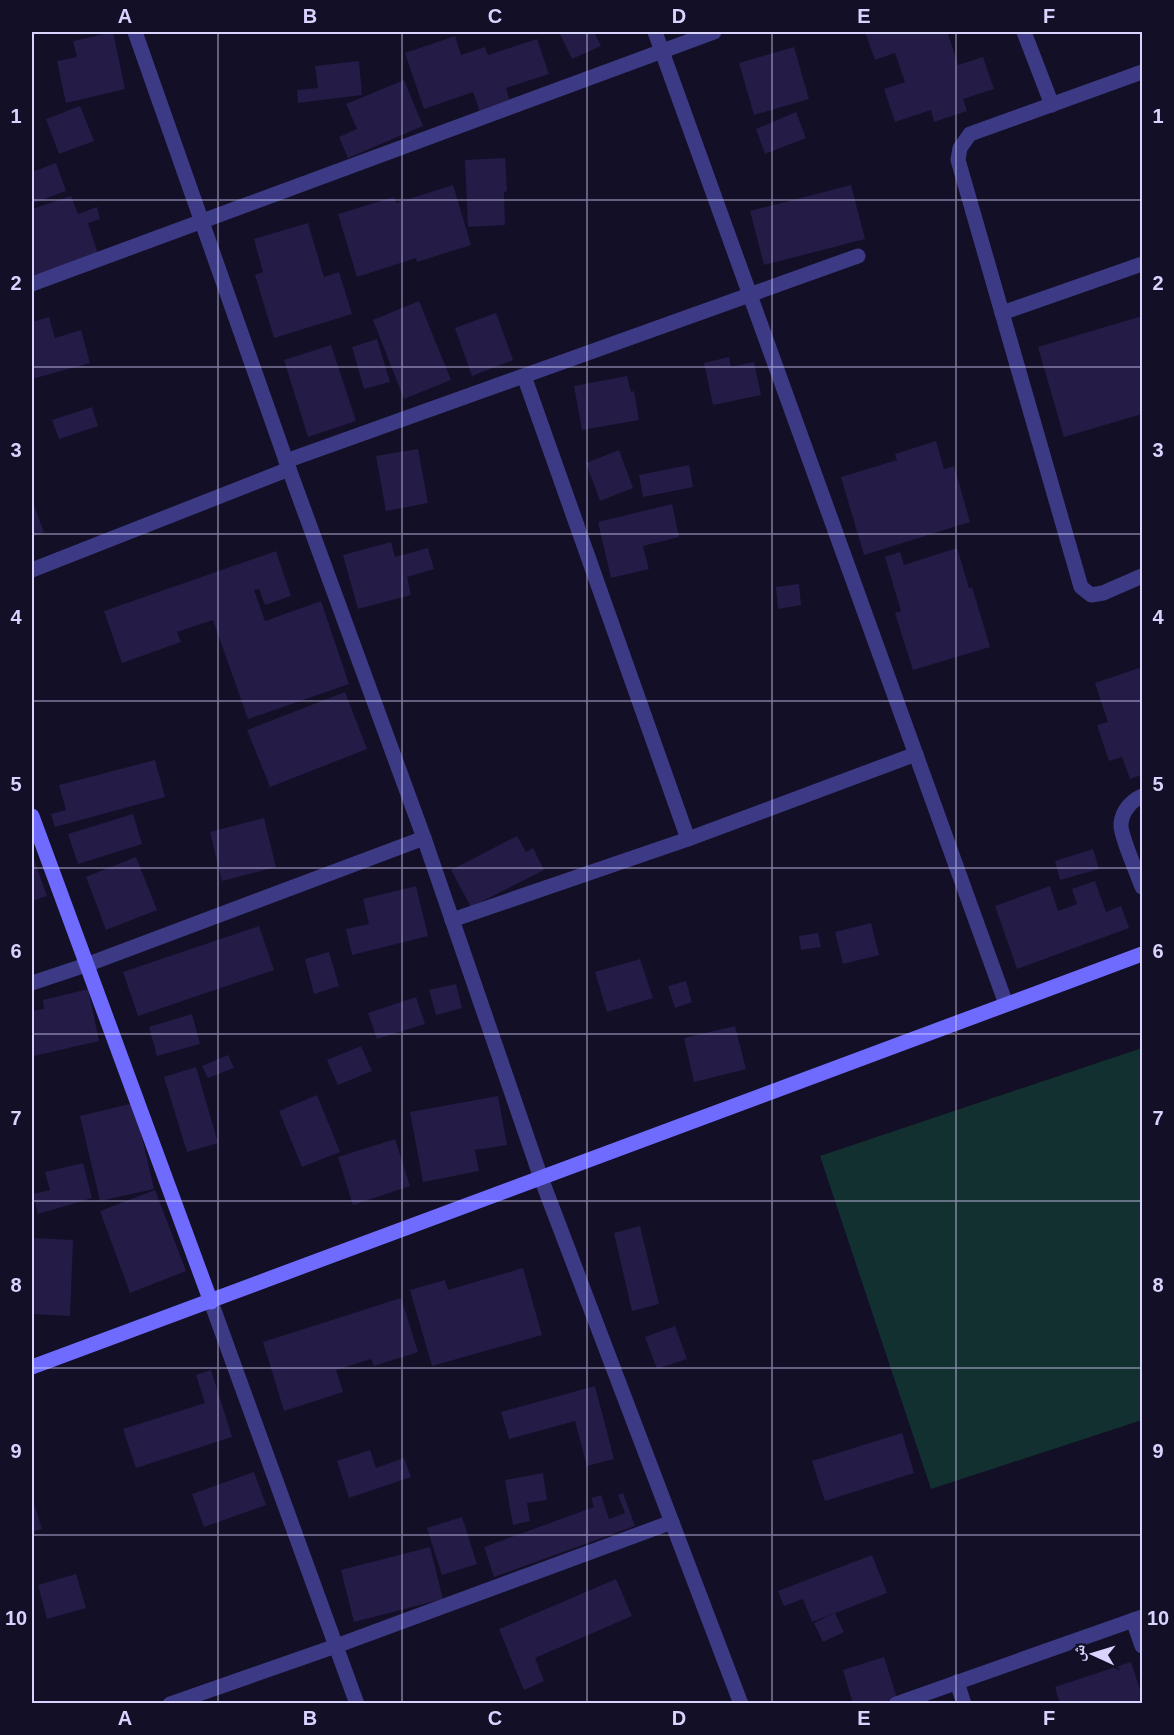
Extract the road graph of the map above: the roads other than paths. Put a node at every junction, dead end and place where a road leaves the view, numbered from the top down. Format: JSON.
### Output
{"nodes":[{"id":1,"x":135,"y":32,"type":"edge"},
{"id":2,"x":655,"y":32,"type":"edge"},
{"id":3,"x":714,"y":32,"type":"edge"},
{"id":4,"x":1024,"y":32,"type":"edge"},
{"id":5,"x":662,"y":51,"type":"junction"},
{"id":6,"x":1143,"y":72,"type":"edge"},
{"id":7,"x":1052,"y":105,"type":"junction"},
{"id":8,"x":202,"y":220,"type":"junction"},
{"id":9,"x":858,"y":256,"type":"dead end"},
{"id":10,"x":1143,"y":264,"type":"edge"},
{"id":11,"x":32,"y":284,"type":"edge"},
{"id":12,"x":750,"y":295,"type":"junction"},
{"id":13,"x":1002,"y":313,"type":"junction"},
{"id":14,"x":524,"y":376,"type":"junction"},
{"id":15,"x":287,"y":465,"type":"junction"},
{"id":16,"x":32,"y":570,"type":"edge"},
{"id":17,"x":1143,"y":576,"type":"edge"},
{"id":18,"x":916,"y":754,"type":"junction"},
{"id":19,"x":1143,"y":796,"type":"edge"},
{"id":20,"x":32,"y":816,"type":"edge"},
{"id":21,"x":424,"y":838,"type":"junction"},
{"id":22,"x":688,"y":839,"type":"junction"},
{"id":23,"x":1143,"y":887,"type":"edge"},
{"id":24,"x":452,"y":920,"type":"junction"},
{"id":25,"x":1143,"y":954,"type":"edge"},
{"id":26,"x":86,"y":965,"type":"junction"},
{"id":27,"x":32,"y":983,"type":"edge"},
{"id":28,"x":1006,"y":1004,"type":"junction"},
{"id":29,"x":541,"y":1178,"type":"junction"},
{"id":30,"x":211,"y":1302,"type":"junction"},
{"id":31,"x":32,"y":1367,"type":"edge"},
{"id":32,"x":672,"y":1522,"type":"junction"},
{"id":33,"x":1138,"y":1619,"type":"edge"},
{"id":34,"x":336,"y":1646,"type":"junction"},
{"id":35,"x":1143,"y":1646,"type":"edge"},
{"id":36,"x":957,"y":1682,"type":"junction"},
{"id":37,"x":170,"y":1704,"type":"edge"},
{"id":38,"x":357,"y":1704,"type":"edge"},
{"id":39,"x":741,"y":1704,"type":"edge"},
{"id":40,"x":896,"y":1704,"type":"edge"},
{"id":41,"x":964,"y":1704,"type":"edge"}],
"edges":[{"from":1,"to":8,"type":"street"},
{"from":2,"to":5,"type":"street"},
{"from":3,"to":5,"type":"street"},
{"from":4,"to":7,"type":"street"},
{"from":5,"to":8,"type":"street"},
{"from":5,"to":12,"type":"street"},
{"from":6,"to":7,"type":"street"},
{"from":7,"to":13,"type":"street"},
{"from":8,"to":11,"type":"street"},
{"from":8,"to":15,"type":"street"},
{"from":9,"to":12,"type":"street"},
{"from":10,"to":13,"type":"street"},
{"from":12,"to":14,"type":"street"},
{"from":12,"to":18,"type":"street"},
{"from":13,"to":17,"type":"street"},
{"from":14,"to":15,"type":"street"},
{"from":14,"to":22,"type":"street"},
{"from":15,"to":16,"type":"street"},
{"from":15,"to":21,"type":"street"},
{"from":18,"to":22,"type":"street"},
{"from":18,"to":28,"type":"street"},
{"from":19,"to":23,"type":"street"},
{"from":20,"to":26,"type":"main road"},
{"from":21,"to":24,"type":"street"},
{"from":21,"to":26,"type":"street"},
{"from":22,"to":24,"type":"street"},
{"from":24,"to":29,"type":"street"},
{"from":25,"to":28,"type":"main road"},
{"from":26,"to":27,"type":"street"},
{"from":26,"to":30,"type":"main road"},
{"from":28,"to":29,"type":"main road"},
{"from":29,"to":30,"type":"main road"},
{"from":29,"to":32,"type":"street"},
{"from":30,"to":31,"type":"main road"},
{"from":30,"to":34,"type":"street"},
{"from":32,"to":34,"type":"street"},
{"from":32,"to":39,"type":"street"},
{"from":33,"to":35,"type":"street"},
{"from":33,"to":36,"type":"street"},
{"from":34,"to":37,"type":"street"},
{"from":34,"to":38,"type":"street"},
{"from":36,"to":40,"type":"street"},
{"from":36,"to":41,"type":"street"}]}
